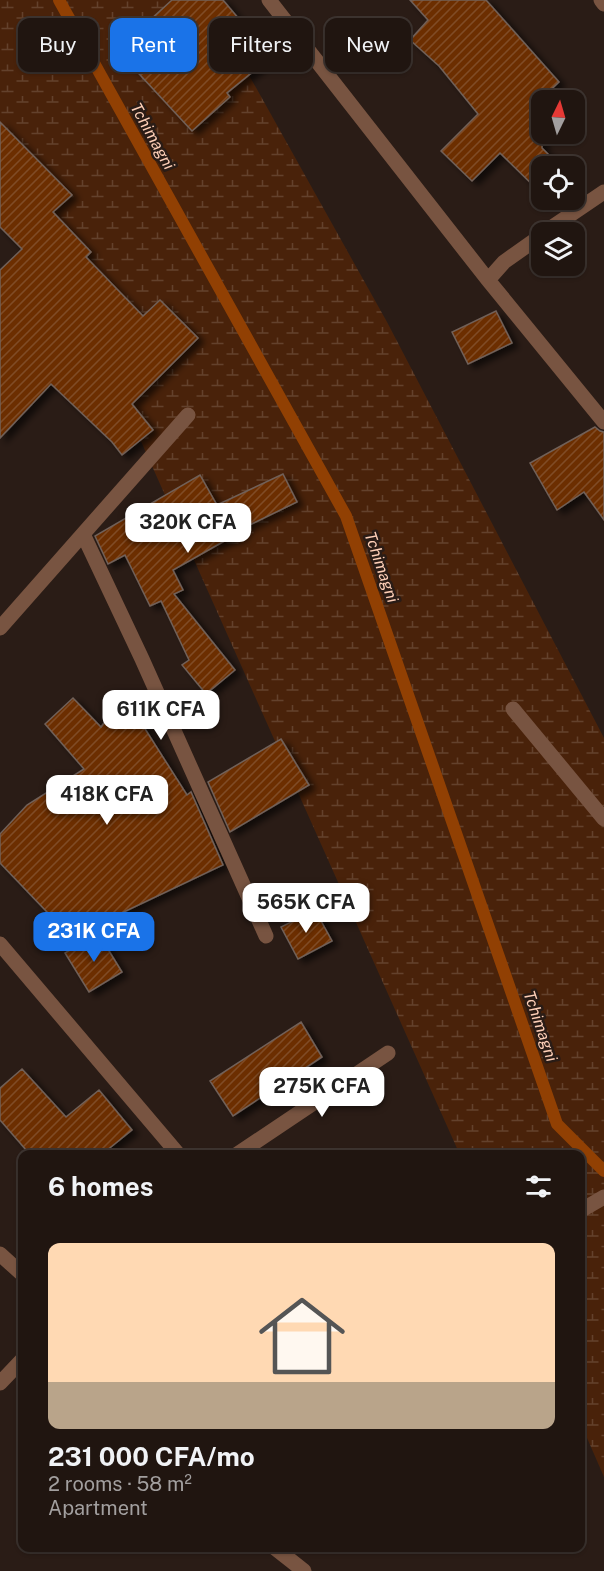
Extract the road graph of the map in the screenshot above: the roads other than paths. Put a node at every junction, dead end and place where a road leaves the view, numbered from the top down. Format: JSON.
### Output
{"nodes":[{"id":1,"x":269,"y":0,"type":"edge"},
{"id":2,"x":601,"y":0,"type":"edge"},
{"id":3,"x":604,"y":4,"type":"edge"},
{"id":4,"x":604,"y":192,"type":"edge"},
{"id":5,"x":560,"y":222,"type":"edge"},
{"id":6,"x":531,"y":243,"type":"edge"},
{"id":7,"x":488,"y":280,"type":"junction"},
{"id":8,"x":188,"y":415,"type":"dead end"},
{"id":9,"x":604,"y":422,"type":"edge"},
{"id":10,"x":83,"y":534,"type":"junction"},
{"id":11,"x":0,"y":628,"type":"edge"},
{"id":12,"x":513,"y":709,"type":"dead end"},
{"id":13,"x":604,"y":819,"type":"edge"},
{"id":14,"x":266,"y":936,"type":"dead end"},
{"id":15,"x":0,"y":944,"type":"edge"},
{"id":16,"x":388,"y":1053,"type":"dead end"},
{"id":17,"x":175,"y":1150,"type":"edge"},
{"id":18,"x":243,"y":1150,"type":"edge"},
{"id":19,"x":602,"y":1198,"type":"edge"},
{"id":20,"x":585,"y":1208,"type":"edge"},
{"id":21,"x":0,"y":1254,"type":"edge"},
{"id":22,"x":18,"y":1270,"type":"edge"},
{"id":23,"x":18,"y":1364,"type":"edge"},
{"id":24,"x":0,"y":1383,"type":"edge"},
{"id":25,"x":280,"y":1552,"type":"edge"},
{"id":26,"x":304,"y":1571,"type":"edge"}],
"edges":[{"from":1,"to":7,"type":"street"},
{"from":2,"to":3,"type":"street"},
{"from":4,"to":5,"type":"street"},
{"from":6,"to":7,"type":"street"},
{"from":7,"to":9,"type":"street"},
{"from":8,"to":10,"type":"street"},
{"from":10,"to":11,"type":"street"},
{"from":10,"to":14,"type":"street"},
{"from":12,"to":13,"type":"street"},
{"from":15,"to":17,"type":"street"},
{"from":16,"to":18,"type":"street"},
{"from":19,"to":20,"type":"street"},
{"from":21,"to":22,"type":"street"},
{"from":23,"to":24,"type":"street"},
{"from":25,"to":26,"type":"street"}]}
